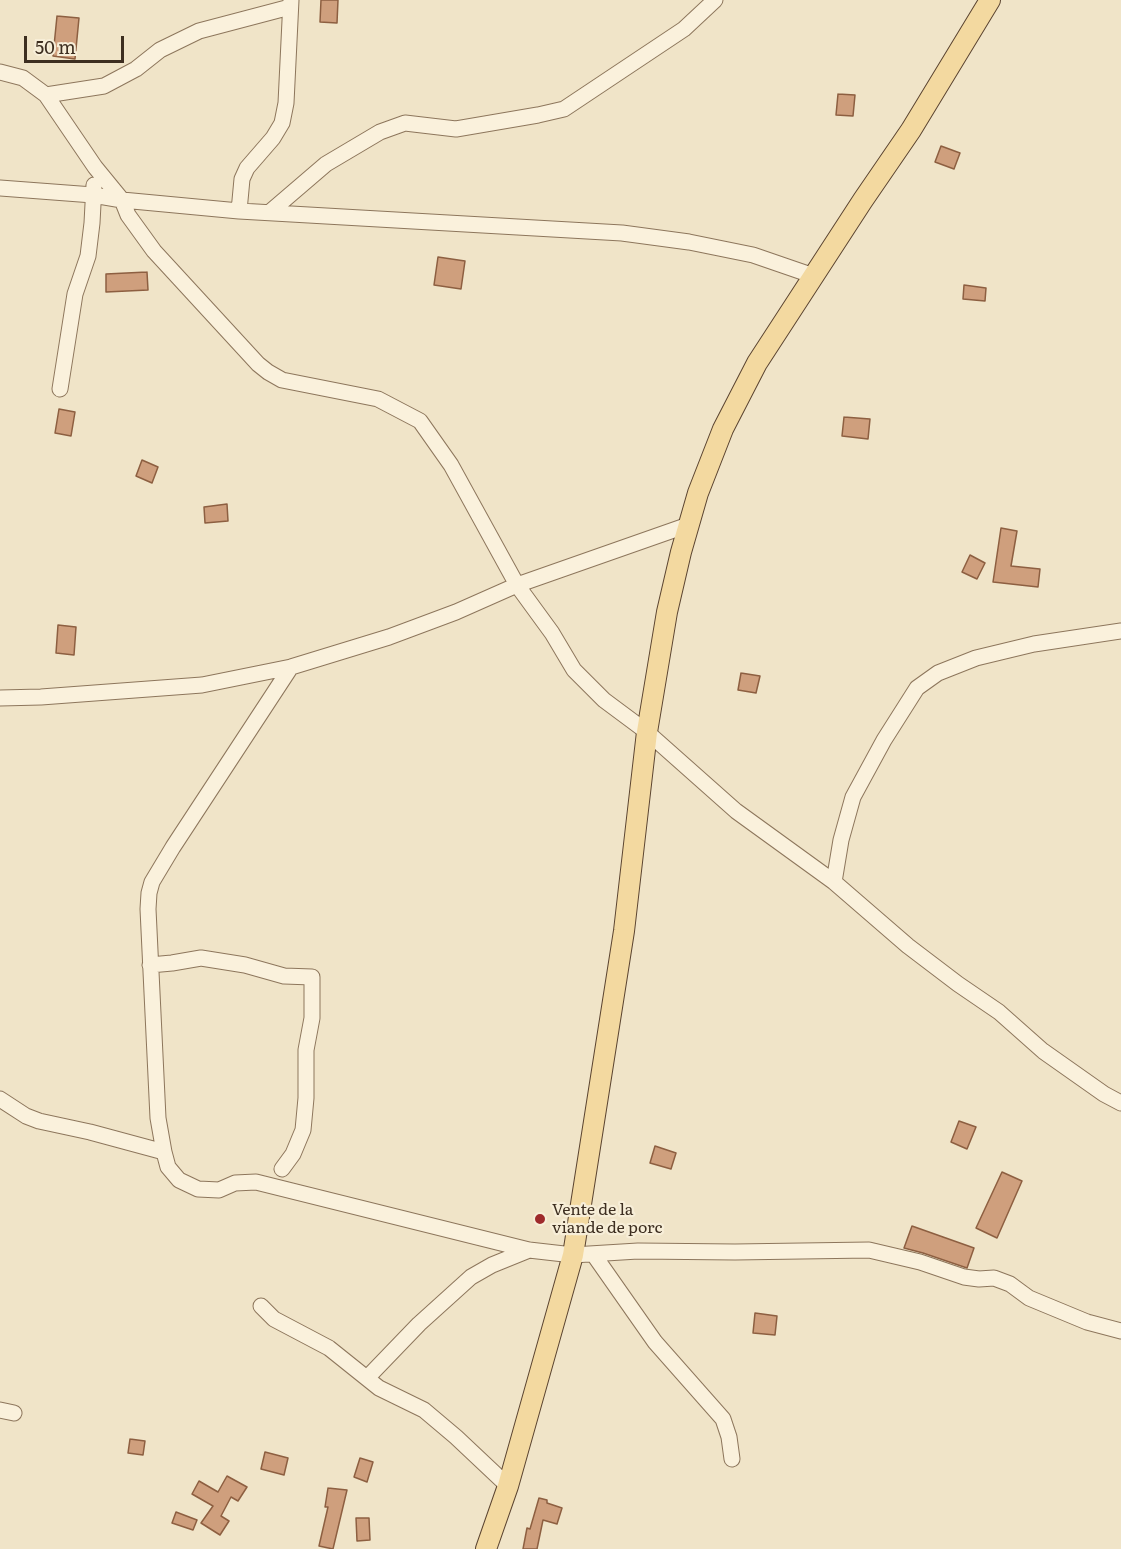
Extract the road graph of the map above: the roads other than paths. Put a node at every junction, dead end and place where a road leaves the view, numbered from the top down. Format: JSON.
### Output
{"nodes":[{"id":1,"x":715,"y":0,"type":"edge"},
{"id":2,"x":990,"y":0,"type":"edge"},
{"id":3,"x":290,"y":3,"type":"edge"},
{"id":4,"x":0,"y":72,"type":"edge"},
{"id":5,"x":46,"y":95,"type":"junction"},
{"id":6,"x":94,"y":167,"type":"junction"},
{"id":7,"x":0,"y":188,"type":"edge"},
{"id":8,"x":93,"y":195,"type":"junction"},
{"id":9,"x":122,"y":200,"type":"junction"},
{"id":10,"x":238,"y":211,"type":"junction"},
{"id":11,"x":270,"y":212,"type":"junction"},
{"id":12,"x":813,"y":276,"type":"junction"},
{"id":13,"x":60,"y":389,"type":"dead end"},
{"id":14,"x":688,"y":525,"type":"junction"},
{"id":15,"x":517,"y":585,"type":"junction"},
{"id":16,"x":1121,"y":631,"type":"edge"},
{"id":17,"x":291,"y":667,"type":"junction"},
{"id":18,"x":0,"y":698,"type":"edge"},
{"id":19,"x":647,"y":732,"type":"junction"},
{"id":20,"x":834,"y":882,"type":"junction"},
{"id":21,"x":150,"y":965,"type":"junction"},
{"id":22,"x":0,"y":1099,"type":"edge"},
{"id":23,"x":1121,"y":1103,"type":"edge"},
{"id":24,"x":164,"y":1152,"type":"junction"},
{"id":25,"x":282,"y":1169,"type":"dead end"},
{"id":26,"x":529,"y":1250,"type":"junction"},
{"id":27,"x":573,"y":1255,"type":"junction"},
{"id":28,"x":594,"y":1255,"type":"junction"},
{"id":29,"x":261,"y":1306,"type":"dead end"},
{"id":30,"x":1121,"y":1331,"type":"edge"},
{"id":31,"x":367,"y":1378,"type":"junction"},
{"id":32,"x":732,"y":1459,"type":"dead end"},
{"id":33,"x":508,"y":1486,"type":"junction"},
{"id":34,"x":486,"y":1549,"type":"edge"}],
"edges":[{"from":1,"to":11,"type":"street"},
{"from":2,"to":12,"type":"main road"},
{"from":3,"to":5,"type":"street"},
{"from":3,"to":10,"type":"street"},
{"from":4,"to":5,"type":"street"},
{"from":5,"to":6,"type":"street"},
{"from":6,"to":8,"type":"street"},
{"from":6,"to":9,"type":"street"},
{"from":7,"to":8,"type":"street"},
{"from":8,"to":9,"type":"street"},
{"from":8,"to":13,"type":"street"},
{"from":9,"to":10,"type":"street"},
{"from":9,"to":15,"type":"street"},
{"from":10,"to":11,"type":"street"},
{"from":11,"to":12,"type":"street"},
{"from":12,"to":14,"type":"main road"},
{"from":14,"to":15,"type":"street"},
{"from":14,"to":19,"type":"main road"},
{"from":15,"to":17,"type":"street"},
{"from":15,"to":19,"type":"street"},
{"from":16,"to":20,"type":"street"},
{"from":17,"to":18,"type":"street"},
{"from":17,"to":21,"type":"street"},
{"from":19,"to":20,"type":"street"},
{"from":19,"to":27,"type":"main road"},
{"from":20,"to":23,"type":"street"},
{"from":21,"to":24,"type":"street"},
{"from":21,"to":25,"type":"street"},
{"from":22,"to":24,"type":"street"},
{"from":24,"to":26,"type":"street"},
{"from":26,"to":27,"type":"street"},
{"from":26,"to":31,"type":"street"},
{"from":27,"to":28,"type":"street"},
{"from":27,"to":33,"type":"main road"},
{"from":28,"to":30,"type":"street"},
{"from":28,"to":32,"type":"street"},
{"from":29,"to":31,"type":"street"},
{"from":31,"to":33,"type":"street"},
{"from":33,"to":34,"type":"main road"}]}
